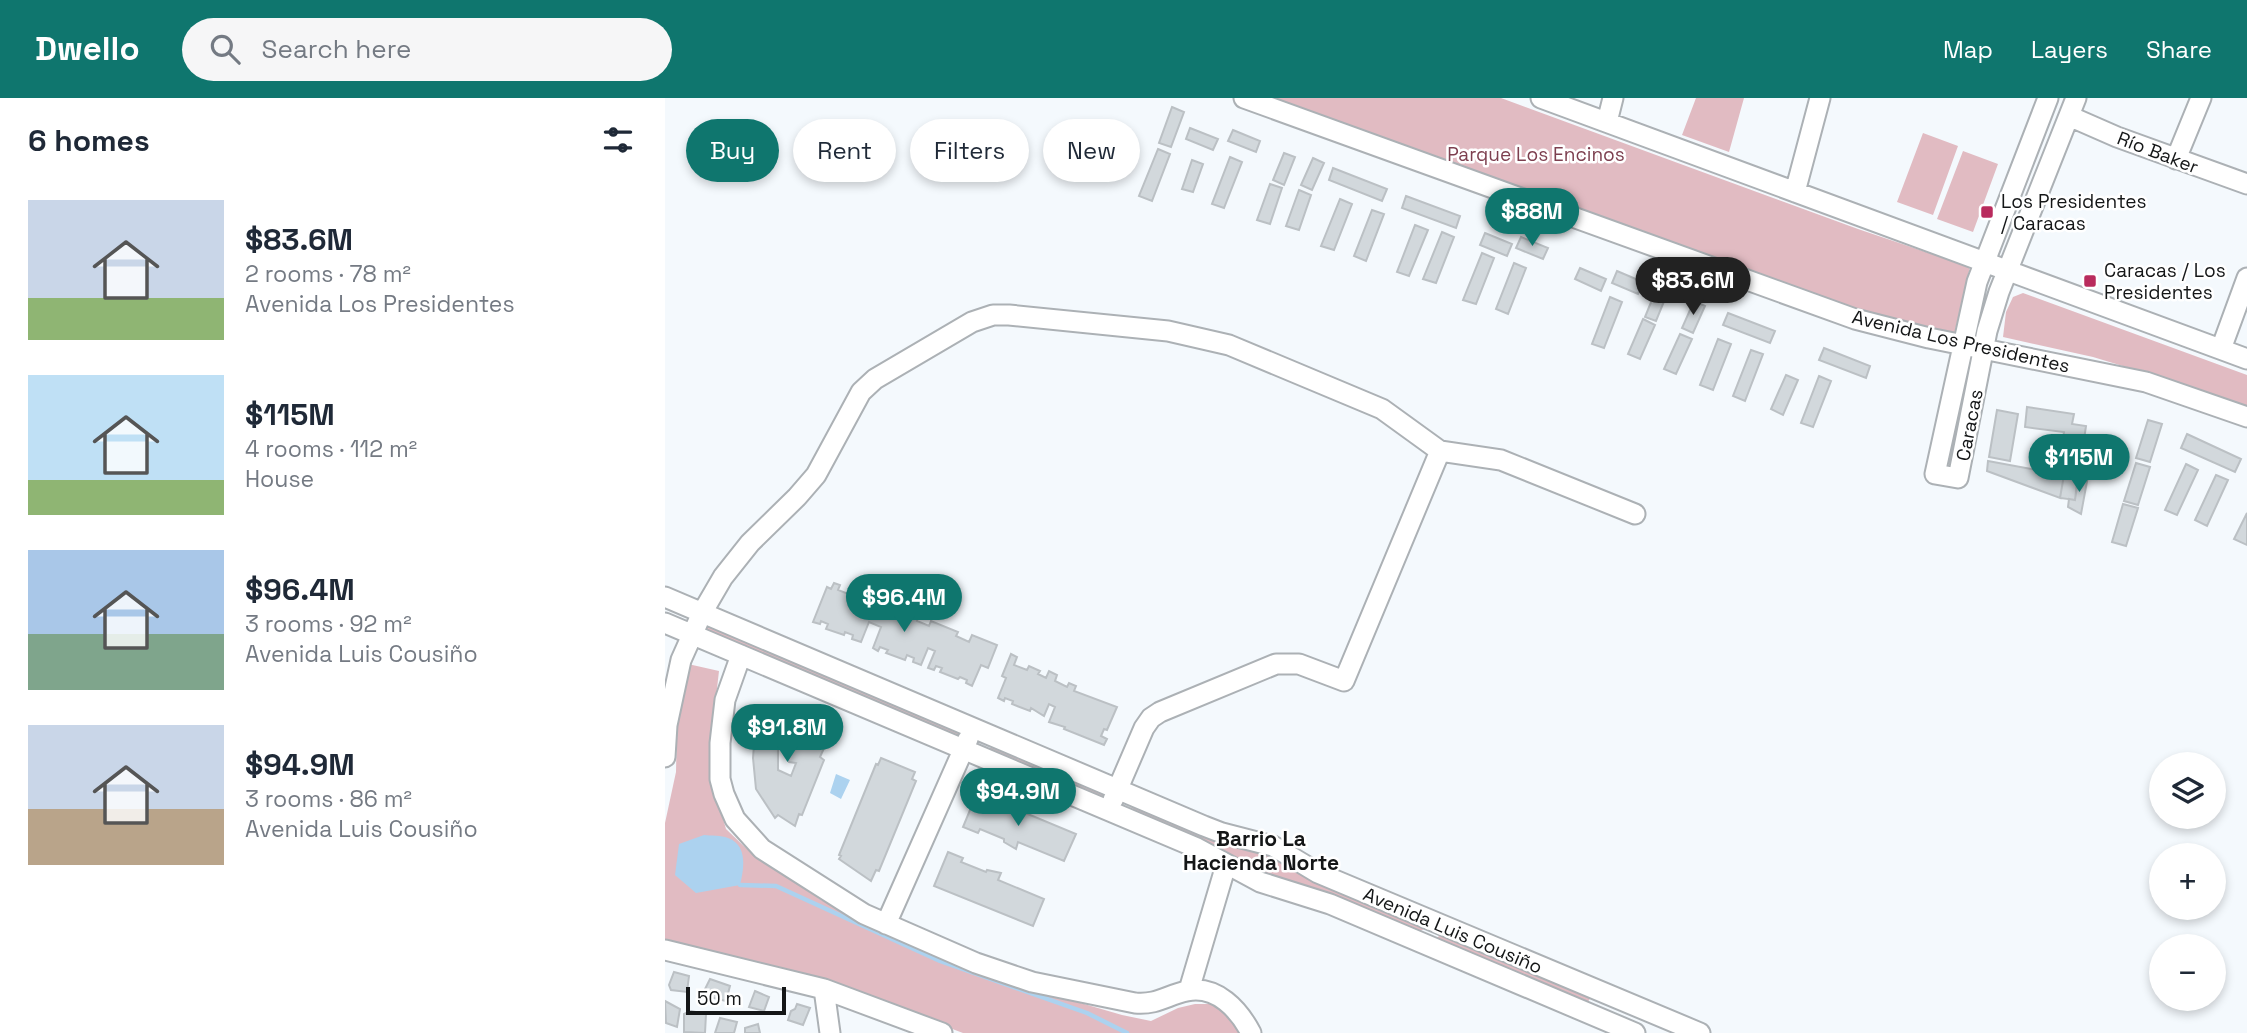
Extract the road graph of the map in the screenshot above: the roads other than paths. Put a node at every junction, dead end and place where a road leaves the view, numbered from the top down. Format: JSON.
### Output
{"nodes":[{"id":1,"x":1244,"y":98,"type":"edge"},
{"id":2,"x":1541,"y":98,"type":"edge"},
{"id":3,"x":1613,"y":98,"type":"edge"},
{"id":4,"x":1820,"y":98,"type":"edge"},
{"id":5,"x":2048,"y":98,"type":"edge"},
{"id":6,"x":2201,"y":98,"type":"edge"},
{"id":7,"x":2073,"y":107,"type":"edge"},
{"id":8,"x":1607,"y":122,"type":"junction"},
{"id":9,"x":2176,"y":159,"type":"junction"},
{"id":10,"x":2247,"y":184,"type":"edge"},
{"id":11,"x":1795,"y":192,"type":"junction"},
{"id":12,"x":1983,"y":262,"type":"junction"},
{"id":13,"x":2006,"y":270,"type":"junction"},
{"id":14,"x":2247,"y":278,"type":"edge"},
{"id":15,"x":1962,"y":345,"type":"junction"},
{"id":16,"x":1984,"y":349,"type":"junction"},
{"id":17,"x":2221,"y":349,"type":"junction"},
{"id":18,"x":2247,"y":359,"type":"edge"},
{"id":19,"x":2247,"y":416,"type":"edge"},
{"id":20,"x":1440,"y":451,"type":"junction"},
{"id":21,"x":1635,"y":514,"type":"dead end"},
{"id":22,"x":665,"y":597,"type":"edge"},
{"id":23,"x":702,"y":613,"type":"junction"},
{"id":24,"x":665,"y":623,"type":"edge"},
{"id":25,"x":692,"y":634,"type":"junction"},
{"id":26,"x":741,"y":655,"type":"junction"},
{"id":27,"x":973,"y":728,"type":"junction"},
{"id":28,"x":963,"y":750,"type":"junction"},
{"id":29,"x":665,"y":757,"type":"edge"},
{"id":30,"x":1118,"y":789,"type":"junction"},
{"id":31,"x":1108,"y":810,"type":"junction"},
{"id":32,"x":1226,"y":864,"type":"junction"},
{"id":33,"x":1437,"y":923,"type":"junction"},
{"id":34,"x":886,"y":924,"type":"junction"},
{"id":35,"x":1427,"y":945,"type":"junction"},
{"id":36,"x":665,"y":950,"type":"edge"},
{"id":37,"x":824,"y":989,"type":"junction"},
{"id":38,"x":1189,"y":990,"type":"junction"},
{"id":39,"x":1617,"y":998,"type":"junction"},
{"id":40,"x":1605,"y":1027,"type":"edge"},
{"id":41,"x":830,"y":1033,"type":"edge"},
{"id":42,"x":943,"y":1033,"type":"edge"},
{"id":43,"x":1251,"y":1033,"type":"edge"},
{"id":44,"x":1635,"y":1033,"type":"edge"},
{"id":45,"x":1700,"y":1033,"type":"edge"}],
"edges":[{"from":1,"to":15,"type":"street","name":"Avenida Los Presidentes"},
{"from":2,"to":8,"type":"street"},
{"from":3,"to":8,"type":"street"},
{"from":4,"to":11,"type":"street"},
{"from":5,"to":12,"type":"street","name":"Caracas"},
{"from":6,"to":9,"type":"street"},
{"from":7,"to":9,"type":"street","name":"Río Baker"},
{"from":7,"to":13,"type":"street","name":"Caracas"},
{"from":8,"to":11,"type":"street"},
{"from":9,"to":10,"type":"street","name":"Río Baker"},
{"from":11,"to":12,"type":"street"},
{"from":12,"to":13,"type":"street"},
{"from":12,"to":15,"type":"street","name":"Caracas"},
{"from":13,"to":16,"type":"street","name":"Caracas"},
{"from":13,"to":17,"type":"street"},
{"from":14,"to":17,"type":"street"},
{"from":15,"to":16,"type":"street","name":"Avenida Los Presidentes"},
{"from":15,"to":16,"type":"street","name":"Caracas"},
{"from":16,"to":19,"type":"street","name":"Avenida Los Presidentes"},
{"from":17,"to":18,"type":"street"},
{"from":20,"to":21,"type":"street"},
{"from":20,"to":23,"type":"street"},
{"from":20,"to":30,"type":"street"},
{"from":22,"to":23,"type":"street","name":"Avenida Luis Cousiño"},
{"from":23,"to":25,"type":"street"},
{"from":23,"to":27,"type":"street","name":"Avenida Luis Cousiño"},
{"from":24,"to":25,"type":"street","name":"Avenida Luis Cousiño"},
{"from":25,"to":26,"type":"street","name":"Avenida Luis Cousiño"},
{"from":25,"to":29,"type":"street"},
{"from":26,"to":28,"type":"street","name":"Avenida Luis Cousiño"},
{"from":26,"to":34,"type":"street"},
{"from":27,"to":28,"type":"street"},
{"from":27,"to":30,"type":"street","name":"Avenida Luis Cousiño"},
{"from":28,"to":31,"type":"street","name":"Avenida Luis Cousiño"},
{"from":28,"to":34,"type":"street"},
{"from":30,"to":31,"type":"street"},
{"from":30,"to":33,"type":"street","name":"Avenida Luis Cousiño"},
{"from":31,"to":32,"type":"street","name":"Avenida Luis Cousiño"},
{"from":32,"to":35,"type":"street","name":"Avenida Luis Cousiño"},
{"from":32,"to":38,"type":"street"},
{"from":33,"to":35,"type":"street"},
{"from":33,"to":39,"type":"street","name":"Avenida Luis Cousiño"},
{"from":34,"to":38,"type":"street"},
{"from":35,"to":40,"type":"street","name":"Avenida Luis Cousiño"},
{"from":36,"to":37,"type":"street"},
{"from":37,"to":41,"type":"street"},
{"from":37,"to":42,"type":"street"},
{"from":38,"to":43,"type":"street"},
{"from":39,"to":40,"type":"street"},
{"from":39,"to":45,"type":"street","name":"Avenida Luis Cousiño"},
{"from":40,"to":44,"type":"street","name":"Avenida Luis Cousiño"}]}
